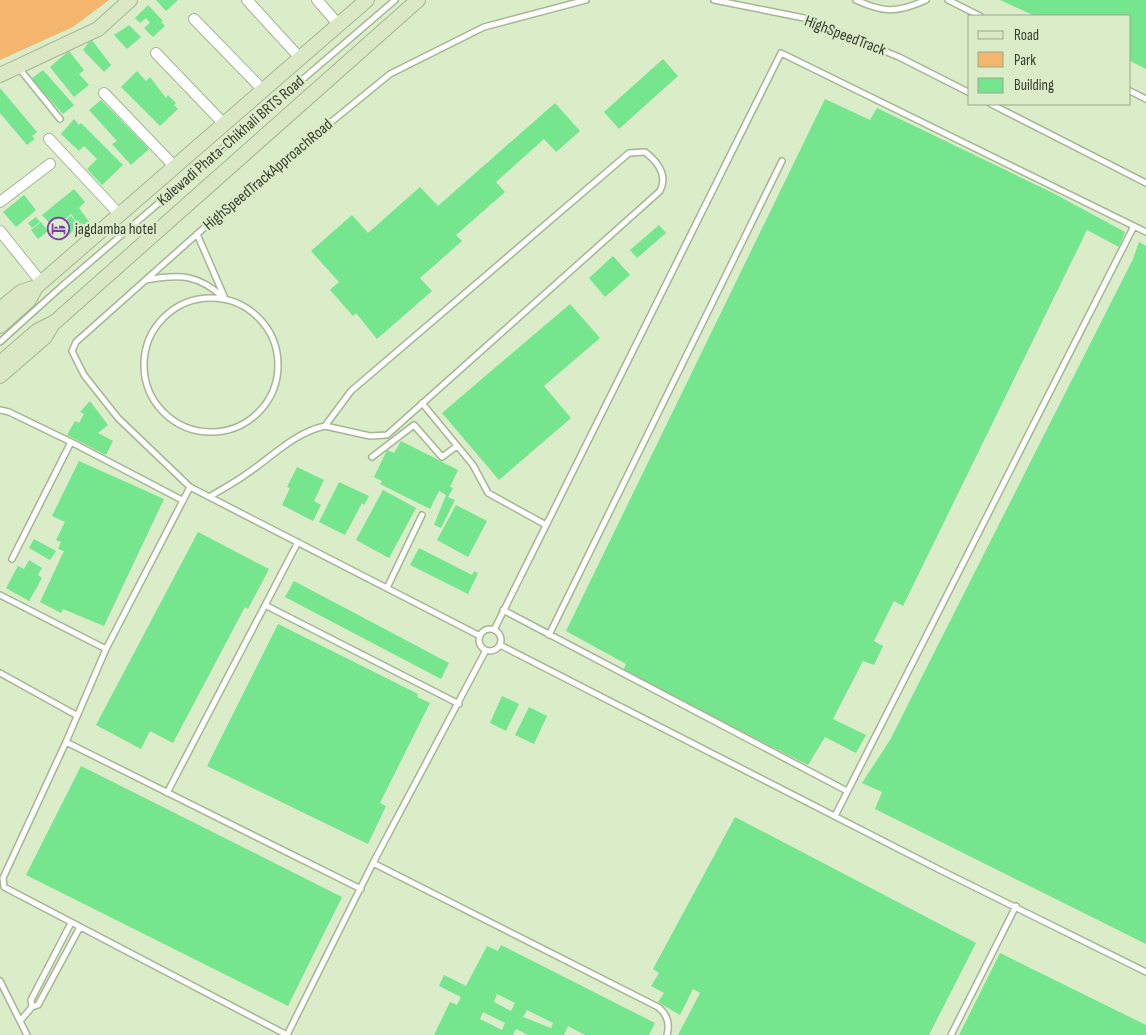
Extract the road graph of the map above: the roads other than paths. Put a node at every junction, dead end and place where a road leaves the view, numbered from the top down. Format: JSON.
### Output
{"nodes":[{"id":1,"x":130,"y":0,"type":"edge"},
{"id":2,"x":247,"y":0,"type":"edge"},
{"id":3,"x":317,"y":0,"type":"edge"},
{"id":4,"x":396,"y":0,"type":"edge"},
{"id":5,"x":418,"y":0,"type":"edge"},
{"id":6,"x":586,"y":0,"type":"edge"},
{"id":7,"x":714,"y":0,"type":"edge"},
{"id":8,"x":856,"y":0,"type":"edge"},
{"id":9,"x":926,"y":0,"type":"edge"},
{"id":10,"x":948,"y":0,"type":"edge"},
{"id":11,"x":364,"y":1,"type":"edge"},
{"id":12,"x":978,"y":15,"type":"edge"},
{"id":13,"x":194,"y":18,"type":"dead end"},
{"id":14,"x":339,"y":25,"type":"junction"},
{"id":15,"x":156,"y":53,"type":"dead end"},
{"id":16,"x":300,"y":58,"type":"junction"},
{"id":17,"x":18,"y":66,"type":"junction"},
{"id":18,"x":0,"y":75,"type":"edge"},
{"id":19,"x":263,"y":90,"type":"junction"},
{"id":20,"x":968,"y":92,"type":"edge"},
{"id":21,"x":1131,"y":92,"type":"edge"},
{"id":22,"x":104,"y":93,"type":"dead end"},
{"id":23,"x":1146,"y":99,"type":"edge"},
{"id":24,"x":993,"y":105,"type":"edge"},
{"id":25,"x":60,"y":119,"type":"dead end"},
{"id":26,"x":224,"y":124,"type":"junction"},
{"id":27,"x":49,"y":139,"type":"dead end"},
{"id":28,"x":782,"y":161,"type":"dead end"},
{"id":29,"x":50,"y":164,"type":"dead end"},
{"id":30,"x":175,"y":167,"type":"junction"},
{"id":31,"x":1146,"y":183,"type":"edge"},
{"id":32,"x":0,"y":202,"type":"edge"},
{"id":33,"x":120,"y":215,"type":"junction"},
{"id":34,"x":1134,"y":226,"type":"junction"},
{"id":35,"x":0,"y":231,"type":"edge"},
{"id":36,"x":1146,"y":232,"type":"edge"},
{"id":37,"x":197,"y":234,"type":"junction"},
{"id":38,"x":146,"y":280,"type":"junction"},
{"id":39,"x":39,"y":285,"type":"junction"},
{"id":40,"x":225,"y":299,"type":"junction"},
{"id":41,"x":0,"y":309,"type":"edge"},
{"id":42,"x":55,"y":322,"type":"junction"},
{"id":43,"x":0,"y":326,"type":"edge"},
{"id":44,"x":0,"y":342,"type":"edge"},
{"id":45,"x":0,"y":363,"type":"edge"},
{"id":46,"x":0,"y":376,"type":"edge"},
{"id":47,"x":422,"y":403,"type":"junction"},
{"id":48,"x":0,"y":410,"type":"edge"},
{"id":49,"x":325,"y":426,"type":"junction"},
{"id":50,"x":71,"y":442,"type":"junction"},
{"id":51,"x":457,"y":446,"type":"junction"},
{"id":52,"x":372,"y":457,"type":"dead end"},
{"id":53,"x":190,"y":487,"type":"junction"},
{"id":54,"x":211,"y":496,"type":"junction"},
{"id":55,"x":182,"y":500,"type":"junction"},
{"id":56,"x":422,"y":515,"type":"dead end"},
{"id":57,"x":546,"y":525,"type":"junction"},
{"id":58,"x":298,"y":542,"type":"junction"},
{"id":59,"x":12,"y":559,"type":"dead end"},
{"id":60,"x":387,"y":588,"type":"junction"},
{"id":61,"x":0,"y":594,"type":"edge"},
{"id":62,"x":265,"y":605,"type":"junction"},
{"id":63,"x":503,"y":610,"type":"junction"},
{"id":64,"x":494,"y":630,"type":"junction"},
{"id":65,"x":549,"y":635,"type":"junction"},
{"id":66,"x":480,"y":636,"type":"junction"},
{"id":67,"x":500,"y":645,"type":"junction"},
{"id":68,"x":106,"y":649,"type":"junction"},
{"id":69,"x":486,"y":650,"type":"junction"},
{"id":70,"x":0,"y":673,"type":"edge"},
{"id":71,"x":459,"y":704,"type":"junction"},
{"id":72,"x":76,"y":715,"type":"junction"},
{"id":73,"x":66,"y":742,"type":"junction"},
{"id":74,"x":847,"y":791,"type":"junction"},
{"id":75,"x":167,"y":793,"type":"junction"},
{"id":76,"x":834,"y":816,"type":"junction"},
{"id":77,"x":373,"y":863,"type":"junction"},
{"id":78,"x":361,"y":889,"type":"junction"},
{"id":79,"x":1016,"y":906,"type":"junction"},
{"id":80,"x":71,"y":923,"type":"junction"},
{"id":81,"x":80,"y":927,"type":"junction"},
{"id":82,"x":1146,"y":972,"type":"edge"},
{"id":83,"x":0,"y":981,"type":"edge"},
{"id":84,"x":32,"y":1007,"type":"junction"},
{"id":85,"x":20,"y":1021,"type":"junction"},
{"id":86,"x":27,"y":1035,"type":"edge"},
{"id":87,"x":667,"y":1035,"type":"edge"},
{"id":88,"x":951,"y":1035,"type":"edge"}],
"edges":[{"from":1,"to":17,"type":"main road"},
{"from":2,"to":16,"type":"street"},
{"from":3,"to":14,"type":"street"},
{"from":4,"to":44,"type":"lane","name":"Kalewadi Phata-Chikhali BRTS Road"},
{"from":5,"to":42,"type":"main road"},
{"from":6,"to":37,"type":"lane","name":"HighSpeedTrackApproachRoad"},
{"from":7,"to":20,"type":"lane","name":"HighSpeedTrack"},
{"from":8,"to":9,"type":"lane"},
{"from":10,"to":12,"type":"lane"},
{"from":11,"to":14,"type":"main road"},
{"from":13,"to":19,"type":"street"},
{"from":14,"to":16,"type":"main road"},
{"from":15,"to":26,"type":"street"},
{"from":16,"to":19,"type":"main road"},
{"from":17,"to":18,"type":"main road"},
{"from":17,"to":25,"type":"lane"},
{"from":19,"to":26,"type":"main road"},
{"from":21,"to":23,"type":"lane"},
{"from":22,"to":30,"type":"street"},
{"from":24,"to":31,"type":"lane"},
{"from":26,"to":30,"type":"main road"},
{"from":27,"to":33,"type":"street"},
{"from":28,"to":65,"type":"lane"},
{"from":29,"to":32,"type":"street"},
{"from":30,"to":33,"type":"main road"},
{"from":33,"to":39,"type":"main road"},
{"from":34,"to":36,"type":"lane"},
{"from":34,"to":57,"type":"lane"},
{"from":34,"to":74,"type":"lane"},
{"from":35,"to":39,"type":"street"},
{"from":37,"to":38,"type":"lane","name":"HighSpeedTrackApproachRoad"},
{"from":37,"to":40,"type":"lane"},
{"from":38,"to":40,"type":"lane"},
{"from":38,"to":53,"type":"lane","name":"HighSpeedTrackApproachRoad"},
{"from":39,"to":41,"type":"main road"},
{"from":39,"to":43,"type":"main road"},
{"from":40,"to":40,"type":"lane"},
{"from":42,"to":45,"type":"main road"},
{"from":42,"to":46,"type":"main road"},
{"from":47,"to":49,"type":"lane"},
{"from":47,"to":49,"type":"lane"},
{"from":47,"to":51,"type":"lane"},
{"from":48,"to":50,"type":"lane"},
{"from":49,"to":54,"type":"lane"},
{"from":50,"to":55,"type":"lane"},
{"from":50,"to":59,"type":"lane"},
{"from":51,"to":52,"type":"lane"},
{"from":51,"to":57,"type":"lane"},
{"from":53,"to":54,"type":"lane"},
{"from":53,"to":55,"type":"lane"},
{"from":54,"to":58,"type":"lane"},
{"from":55,"to":68,"type":"lane"},
{"from":56,"to":60,"type":"lane"},
{"from":57,"to":63,"type":"lane"},
{"from":58,"to":60,"type":"lane"},
{"from":58,"to":62,"type":"lane"},
{"from":60,"to":66,"type":"lane"},
{"from":61,"to":68,"type":"lane"},
{"from":62,"to":71,"type":"lane"},
{"from":62,"to":75,"type":"lane"},
{"from":63,"to":64,"type":"lane"},
{"from":63,"to":65,"type":"lane"},
{"from":64,"to":66,"type":"lane"},
{"from":64,"to":67,"type":"lane"},
{"from":65,"to":74,"type":"lane"},
{"from":66,"to":69,"type":"lane"},
{"from":67,"to":69,"type":"lane"},
{"from":67,"to":76,"type":"lane"},
{"from":68,"to":72,"type":"lane"},
{"from":69,"to":71,"type":"lane"},
{"from":70,"to":72,"type":"lane"},
{"from":71,"to":77,"type":"lane"},
{"from":72,"to":73,"type":"lane"},
{"from":73,"to":75,"type":"lane"},
{"from":73,"to":80,"type":"lane"},
{"from":74,"to":76,"type":"lane"},
{"from":75,"to":78,"type":"lane"},
{"from":76,"to":79,"type":"lane"},
{"from":77,"to":78,"type":"lane"},
{"from":77,"to":87,"type":"lane"},
{"from":78,"to":81,"type":"lane"},
{"from":79,"to":82,"type":"lane"},
{"from":79,"to":88,"type":"lane"},
{"from":80,"to":81,"type":"lane"},
{"from":80,"to":84,"type":"lane"},
{"from":81,"to":84,"type":"lane"},
{"from":83,"to":85,"type":"lane"},
{"from":84,"to":85,"type":"lane"},
{"from":85,"to":86,"type":"lane"}]}
